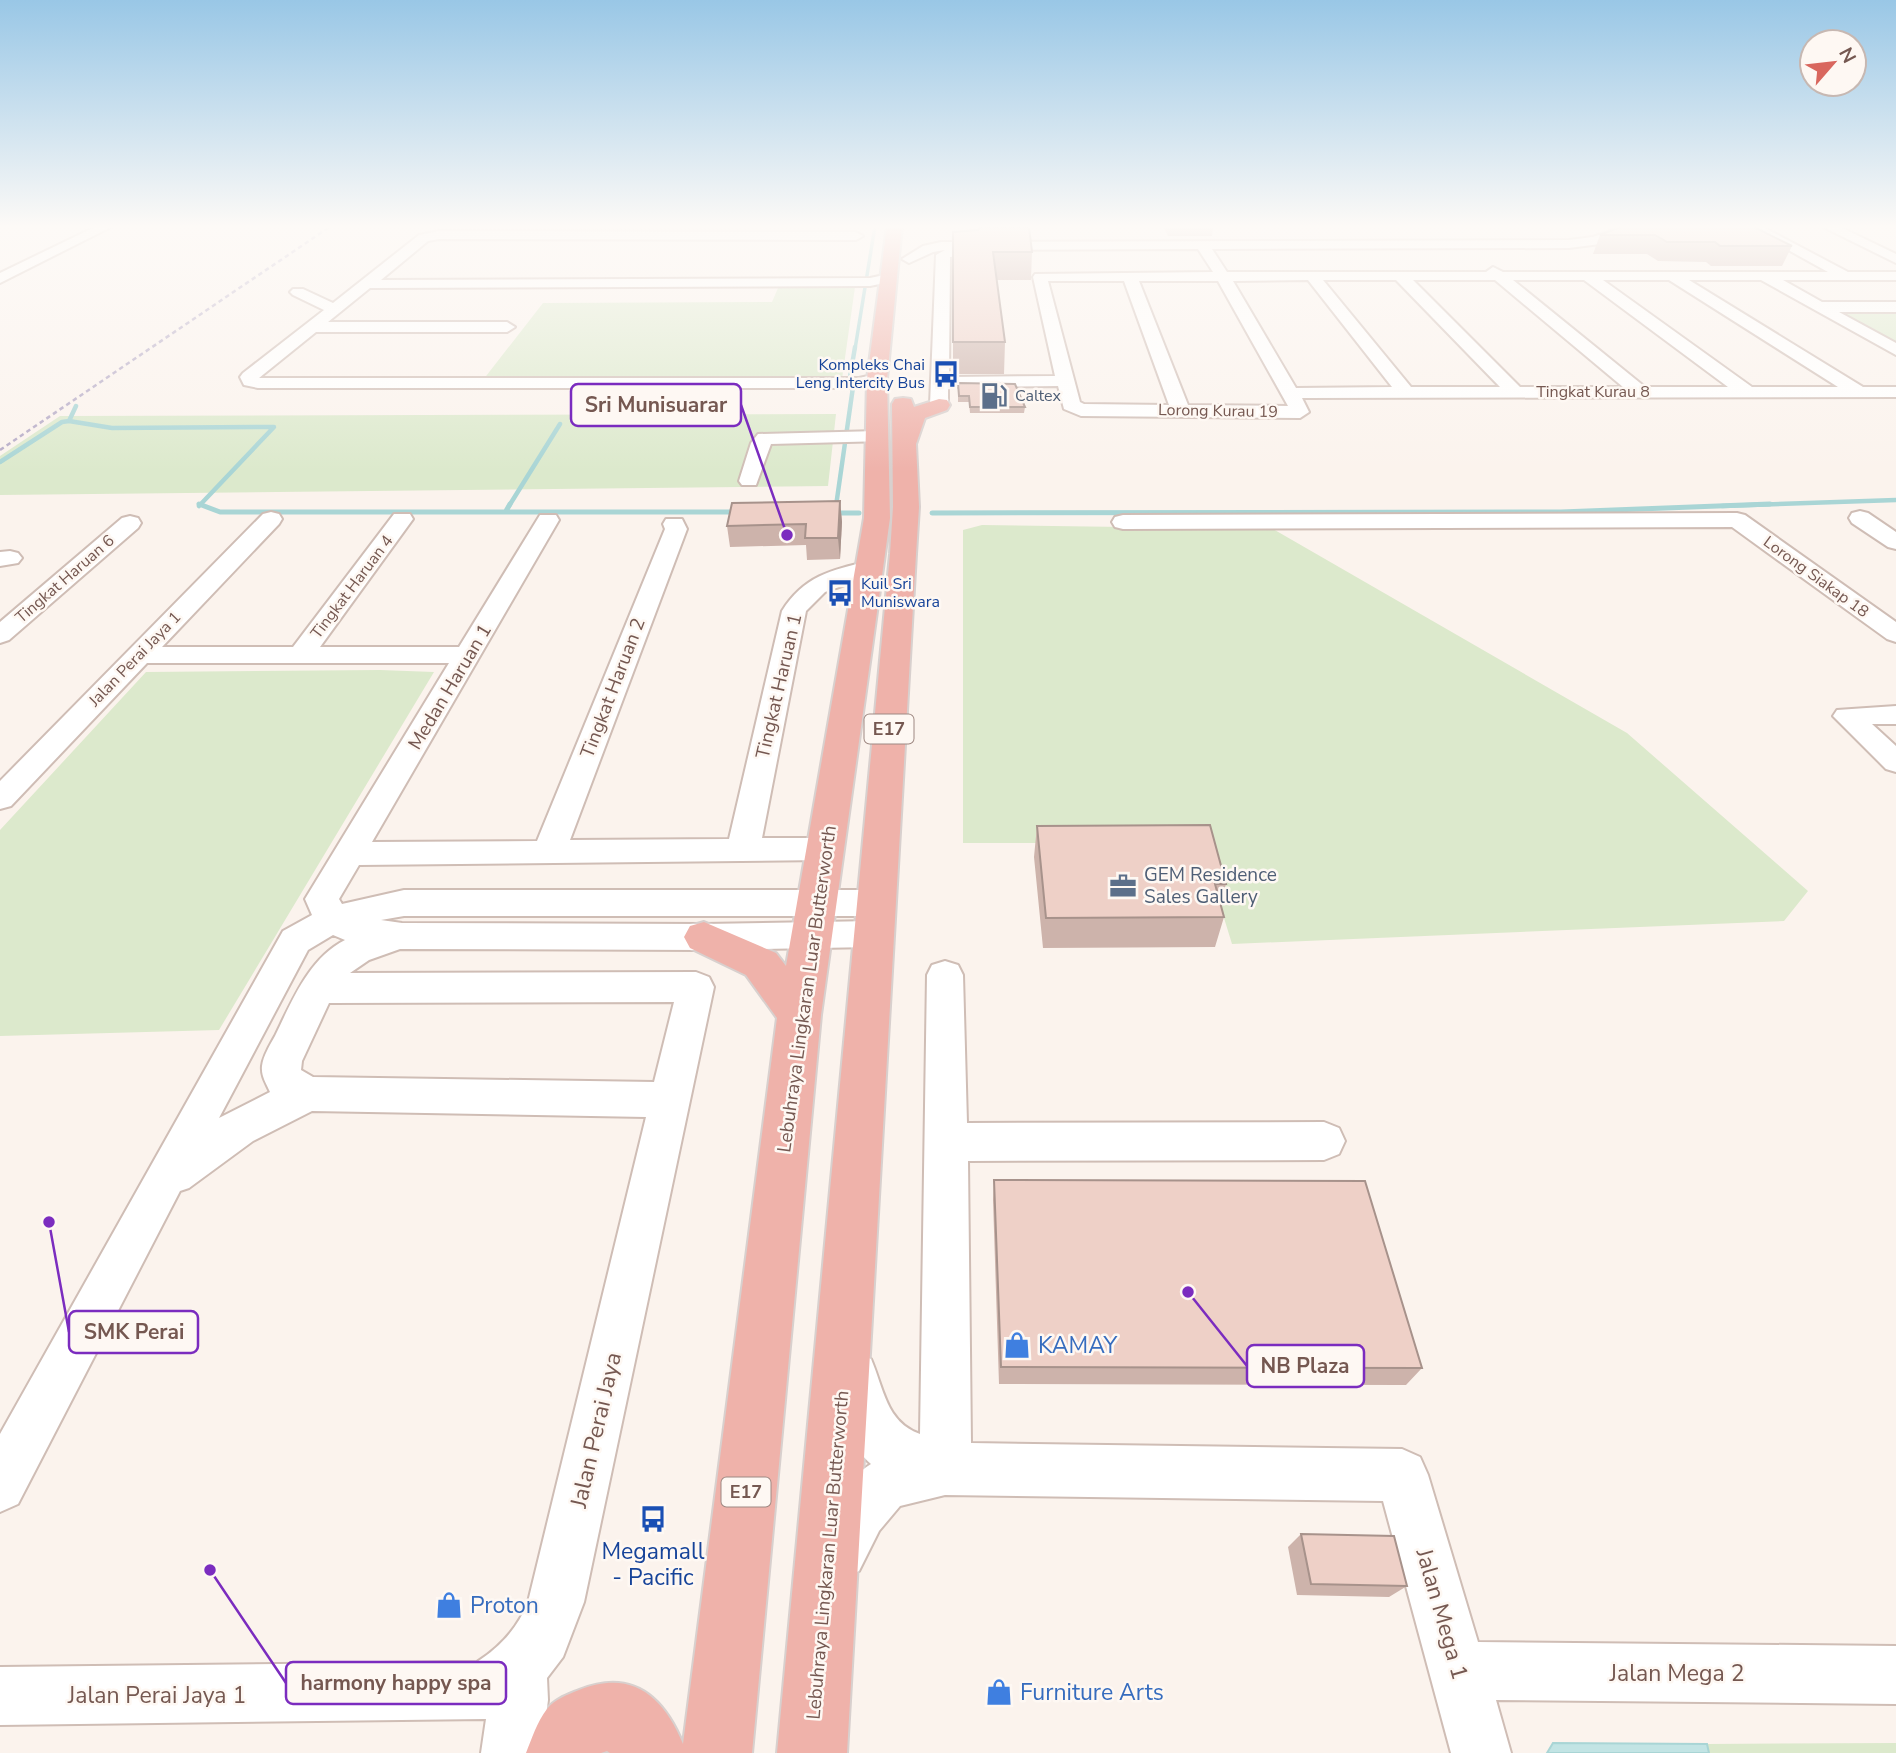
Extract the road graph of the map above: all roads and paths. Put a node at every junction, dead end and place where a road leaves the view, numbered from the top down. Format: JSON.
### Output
{"nodes":[{"id":1,"x":873,"y":308,"type":"edge"},
{"id":2,"x":941,"y":308,"type":"edge"},
{"id":3,"x":1048,"y":308,"type":"edge"},
{"id":4,"x":1142,"y":308,"type":"edge"},
{"id":5,"x":1241,"y":308,"type":"edge"},
{"id":6,"x":1338,"y":308,"type":"edge"},
{"id":7,"x":1431,"y":308,"type":"edge"},
{"id":8,"x":1530,"y":308,"type":"edge"},
{"id":9,"x":1631,"y":308,"type":"edge"},
{"id":10,"x":1723,"y":308,"type":"edge"},
{"id":11,"x":1820,"y":308,"type":"edge"},
{"id":12,"x":334,"y":309,"type":"edge"},
{"id":13,"x":312,"y":327,"type":"junction"},
{"id":14,"x":507,"y":327,"type":"dead end"},
{"id":15,"x":1553,"y":327,"type":"junction"},
{"id":16,"x":1895,"y":349,"type":"edge"},
{"id":17,"x":939,"y":382,"type":"junction"},
{"id":18,"x":1066,"y":382,"type":"junction"},
{"id":19,"x":861,"y":384,"type":"junction"},
{"id":20,"x":1514,"y":392,"type":"junction"},
{"id":21,"x":1620,"y":392,"type":"junction"},
{"id":22,"x":1640,"y":392,"type":"junction"},
{"id":23,"x":1747,"y":392,"type":"junction"},
{"id":24,"x":1857,"y":392,"type":"junction"},
{"id":25,"x":1896,"y":392,"type":"edge"},
{"id":26,"x":1290,"y":393,"type":"junction"},
{"id":27,"x":1406,"y":393,"type":"junction"},
{"id":28,"x":939,"y":405,"type":"joint"},
{"id":29,"x":1180,"y":410,"type":"junction"},
{"id":30,"x":866,"y":439,"type":"junction"},
{"id":31,"x":749,"y":481,"type":"dead end"},
{"id":32,"x":1860,"y":518,"type":"dead end"},
{"id":33,"x":271,"y":519,"type":"dead end"},
{"id":34,"x":402,"y":519,"type":"dead end"},
{"id":35,"x":548,"y":520,"type":"dead end"},
{"id":36,"x":1123,"y":522,"type":"dead end"},
{"id":37,"x":130,"y":523,"type":"dead end"},
{"id":38,"x":674,"y":524,"type":"dead end"},
{"id":39,"x":1896,"y":542,"type":"edge"},
{"id":40,"x":870,"y":568,"type":"junction"},
{"id":41,"x":1896,"y":605,"type":"edge"},
{"id":42,"x":1860,"y":608,"type":"junction"},
{"id":43,"x":1896,"y":634,"type":"edge"},
{"id":44,"x":0,"y":635,"type":"edge"},
{"id":45,"x":301,"y":655,"type":"junction"},
{"id":46,"x":469,"y":655,"type":"junction"},
{"id":47,"x":138,"y":656,"type":"junction"},
{"id":48,"x":1896,"y":715,"type":"edge"},
{"id":49,"x":1896,"y":762,"type":"edge"},
{"id":50,"x":0,"y":799,"type":"edge"},
{"id":51,"x":825,"y":849,"type":"junction"},
{"id":52,"x":743,"y":850,"type":"junction"},
{"id":53,"x":549,"y":852,"type":"junction"},
{"id":54,"x":351,"y":854,"type":"junction"},
{"id":55,"x":327,"y":909,"type":"junction"},
{"id":56,"x":875,"y":918,"type":"junction"},
{"id":57,"x":403,"y":920,"type":"junction"},
{"id":58,"x":815,"y":920,"type":"junction"},
{"id":59,"x":704,"y":937,"type":"junction"},
{"id":60,"x":945,"y":975,"type":"dead end"},
{"id":61,"x":320,"y":988,"type":"junction"},
{"id":62,"x":799,"y":1015,"type":"junction"},
{"id":63,"x":311,"y":1094,"type":"junction"},
{"id":64,"x":671,"y":1100,"type":"junction"},
{"id":65,"x":1324,"y":1141,"type":"dead end"},
{"id":66,"x":947,"y":1142,"type":"junction"},
{"id":67,"x":161,"y":1185,"type":"junction"},
{"id":68,"x":845,"y":1343,"type":"junction"},
{"id":69,"x":945,"y":1469,"type":"junction"},
{"id":70,"x":0,"y":1486,"type":"edge"},
{"id":71,"x":827,"y":1578,"type":"junction"},
{"id":72,"x":518,"y":1669,"type":"junction"},
{"id":73,"x":1459,"y":1671,"type":"junction"},
{"id":74,"x":1896,"y":1675,"type":"edge"},
{"id":75,"x":0,"y":1696,"type":"edge"},
{"id":76,"x":511,"y":1753,"type":"edge"},
{"id":77,"x":561,"y":1753,"type":"edge"},
{"id":78,"x":652,"y":1753,"type":"edge"},
{"id":79,"x":717,"y":1753,"type":"edge"},
{"id":80,"x":812,"y":1753,"type":"edge"},
{"id":81,"x":1481,"y":1753,"type":"edge"}],
"edges":[{"from":1,"to":19,"type":"highway","name":"Lebuhraya Lingkaran Luar Butterworth","number":"E17"},
{"from":2,"to":17,"type":"street"},
{"from":3,"to":18,"type":"street"},
{"from":4,"to":29,"type":"street"},
{"from":5,"to":26,"type":"street","name":"Lorong Kurau 19"},
{"from":6,"to":27,"type":"street"},
{"from":7,"to":20,"type":"street"},
{"from":8,"to":15,"type":"street"},
{"from":9,"to":23,"type":"street"},
{"from":10,"to":24,"type":"street"},
{"from":11,"to":16,"type":"street"},
{"from":12,"to":13,"type":"street"},
{"from":13,"to":14,"type":"street"},
{"from":13,"to":19,"type":"street"},
{"from":15,"to":21,"type":"street"},
{"from":15,"to":22,"type":"street"},
{"from":17,"to":18,"type":"street"},
{"from":17,"to":28,"type":"street"},
{"from":17,"to":30,"type":"highway","name":"Lebuhraya Lingkaran Luar Butterworth","number":"E17"},
{"from":18,"to":29,"type":"street","name":"Lorong Kurau 19"},
{"from":19,"to":30,"type":"highway","name":"Lebuhraya Lingkaran Luar Butterworth","number":"E17"},
{"from":20,"to":21,"type":"street","name":"Tingkat Kurau 8"},
{"from":20,"to":27,"type":"street","name":"Tingkat Kurau 8"},
{"from":21,"to":22,"type":"street","name":"Tingkat Kurau 8"},
{"from":22,"to":23,"type":"street","name":"Tingkat Kurau 8"},
{"from":23,"to":24,"type":"street","name":"Tingkat Kurau 8"},
{"from":24,"to":25,"type":"street","name":"Tingkat Kurau 8"},
{"from":26,"to":27,"type":"street","name":"Tingkat Kurau 8"},
{"from":26,"to":29,"type":"street","name":"Lorong Kurau 19"},
{"from":28,"to":30,"type":"highway"},
{"from":30,"to":31,"type":"street"},
{"from":30,"to":40,"type":"highway","name":"Lebuhraya Lingkaran Luar Butterworth","number":"E17"},
{"from":30,"to":56,"type":"highway","name":"Lebuhraya Lingkaran Luar Butterworth","number":"E17"},
{"from":32,"to":39,"type":"street"},
{"from":33,"to":47,"type":"street","name":"Jalan Perai Jaya 1"},
{"from":34,"to":45,"type":"street","name":"Tingkat Haruan 4"},
{"from":35,"to":46,"type":"street","name":"Medan Haruan 1"},
{"from":36,"to":42,"type":"street","name":"Lorong Siakap 18"},
{"from":37,"to":44,"type":"street","name":"Tingkat Haruan 6"},
{"from":38,"to":53,"type":"street","name":"Tingkat Haruan 2"},
{"from":40,"to":51,"type":"highway","name":"Lebuhraya Lingkaran Luar Butterworth","number":"E17"},
{"from":40,"to":52,"type":"street","name":"Tingkat Haruan 1"},
{"from":41,"to":42,"type":"street"},
{"from":42,"to":43,"type":"street","name":"Lorong Siakap 18"},
{"from":45,"to":46,"type":"street"},
{"from":45,"to":47,"type":"street"},
{"from":46,"to":54,"type":"street","name":"Medan Haruan 1"},
{"from":47,"to":50,"type":"street","name":"Jalan Perai Jaya 1"},
{"from":48,"to":49,"type":"street"},
{"from":51,"to":52,"type":"street"},
{"from":51,"to":58,"type":"highway","name":"Lebuhraya Lingkaran Luar Butterworth","number":"E17"},
{"from":52,"to":53,"type":"street"},
{"from":53,"to":54,"type":"street"},
{"from":54,"to":55,"type":"street","name":"Medan Haruan 1"},
{"from":54,"to":57,"type":"street"},
{"from":55,"to":57,"type":"street"},
{"from":55,"to":67,"type":"street"},
{"from":56,"to":58,"type":"street"},
{"from":56,"to":68,"type":"highway","name":"Lebuhraya Lingkaran Luar Butterworth","number":"E17"},
{"from":57,"to":58,"type":"street"},
{"from":57,"to":59,"type":"street"},
{"from":57,"to":61,"type":"street"},
{"from":58,"to":59,"type":"street"},
{"from":58,"to":62,"type":"highway","name":"Lebuhraya Lingkaran Luar Butterworth","number":"E17"},
{"from":59,"to":62,"type":"highway"},
{"from":60,"to":66,"type":"street"},
{"from":61,"to":63,"type":"street"},
{"from":61,"to":64,"type":"street","name":"Jalan Perai Jaya"},
{"from":62,"to":79,"type":"highway","name":"Lebuhraya Lingkaran Luar Butterworth","number":"E17"},
{"from":63,"to":64,"type":"street"},
{"from":63,"to":67,"type":"street"},
{"from":64,"to":72,"type":"street","name":"Jalan Perai Jaya"},
{"from":65,"to":66,"type":"street"},
{"from":66,"to":69,"type":"street"},
{"from":67,"to":70,"type":"street"},
{"from":68,"to":69,"type":"street"},
{"from":68,"to":71,"type":"highway","name":"Lebuhraya Lingkaran Luar Butterworth","number":"E17"},
{"from":69,"to":71,"type":"street"},
{"from":69,"to":73,"type":"street","name":"Jalan Mega 1"},
{"from":71,"to":80,"type":"highway","name":"Lebuhraya Lingkaran Luar Butterworth","number":"E17"},
{"from":72,"to":75,"type":"street","name":"Jalan Perai Jaya 1"},
{"from":72,"to":76,"type":"street"},
{"from":73,"to":74,"type":"street","name":"Jalan Mega 2"},
{"from":73,"to":81,"type":"street","name":"Jalan Mega 1"},
{"from":77,"to":78,"type":"highway"}]}
